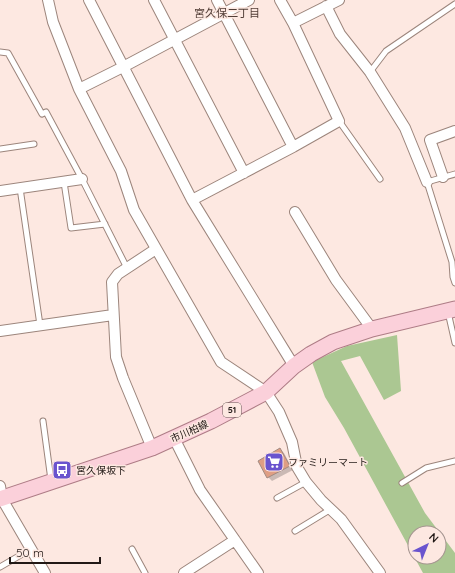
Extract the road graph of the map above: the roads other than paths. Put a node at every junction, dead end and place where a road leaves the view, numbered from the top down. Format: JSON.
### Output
{"nodes":[{"id":1,"x":48,"y":0,"type":"edge"},
{"id":2,"x":89,"y":0,"type":"edge"},
{"id":3,"x":154,"y":0,"type":"edge"},
{"id":4,"x":217,"y":0,"type":"edge"},
{"id":5,"x":249,"y":0,"type":"edge"},
{"id":6,"x":280,"y":0,"type":"edge"},
{"id":7,"x":339,"y":0,"type":"edge"},
{"id":8,"x":455,"y":4,"type":"edge"},
{"id":9,"x":326,"y":6,"type":"junction"},
{"id":10,"x":224,"y":14,"type":"junction"},
{"id":11,"x":293,"y":23,"type":"junction"},
{"id":12,"x":175,"y":40,"type":"junction"},
{"id":13,"x":0,"y":51,"type":"edge"},
{"id":14,"x":123,"y":67,"type":"junction"},
{"id":15,"x":370,"y":72,"type":"junction"},
{"id":16,"x":79,"y":89,"type":"junction"},
{"id":17,"x":339,"y":121,"type":"junction"},
{"id":18,"x":455,"y":131,"type":"edge"},
{"id":19,"x":34,"y":144,"type":"dead end"},
{"id":20,"x":293,"y":147,"type":"junction"},
{"id":21,"x":0,"y":149,"type":"edge"},
{"id":22,"x":244,"y":173,"type":"junction"},
{"id":23,"x":455,"y":174,"type":"edge"},
{"id":24,"x":443,"y":177,"type":"junction"},
{"id":25,"x":380,"y":178,"type":"dead end"},
{"id":26,"x":82,"y":179,"type":"junction"},
{"id":27,"x":64,"y":182,"type":"junction"},
{"id":28,"x":427,"y":182,"type":"junction"},
{"id":29,"x":20,"y":188,"type":"junction"},
{"id":30,"x":0,"y":191,"type":"edge"},
{"id":31,"x":192,"y":200,"type":"junction"},
{"id":32,"x":295,"y":212,"type":"dead end"},
{"id":33,"x":105,"y":224,"type":"junction"},
{"id":34,"x":156,"y":249,"type":"junction"},
{"id":35,"x":127,"y":268,"type":"junction"},
{"id":36,"x":455,"y":283,"type":"edge"},
{"id":37,"x":452,"y":310,"type":"edge"},
{"id":38,"x":113,"y":315,"type":"junction"},
{"id":39,"x":40,"y":325,"type":"junction"},
{"id":40,"x":372,"y":330,"type":"junction"},
{"id":41,"x":0,"y":331,"type":"edge"},
{"id":42,"x":455,"y":343,"type":"edge"},
{"id":43,"x":294,"y":366,"type":"junction"},
{"id":44,"x":266,"y":392,"type":"junction"},
{"id":45,"x":43,"y":421,"type":"dead end"},
{"id":46,"x":174,"y":438,"type":"junction"},
{"id":47,"x":152,"y":448,"type":"junction"},
{"id":48,"x":455,"y":461,"type":"edge"},
{"id":49,"x":52,"y":481,"type":"junction"},
{"id":50,"x":306,"y":482,"type":"junction"},
{"id":51,"x":402,"y":484,"type":"dead end"},
{"id":52,"x":1,"y":495,"type":"edge"},
{"id":53,"x":277,"y":498,"type":"dead end"},
{"id":54,"x":331,"y":509,"type":"junction"},
{"id":55,"x":295,"y":532,"type":"dead end"},
{"id":56,"x":235,"y":540,"type":"junction"},
{"id":57,"x":31,"y":549,"type":"junction"},
{"id":58,"x":132,"y":549,"type":"dead end"},
{"id":59,"x":0,"y":567,"type":"edge"},
{"id":60,"x":45,"y":573,"type":"edge"},
{"id":61,"x":145,"y":573,"type":"edge"},
{"id":62,"x":184,"y":573,"type":"edge"},
{"id":63,"x":258,"y":573,"type":"edge"},
{"id":64,"x":380,"y":573,"type":"edge"}],
"edges":[{"from":1,"to":16,"type":"street"},
{"from":2,"to":14,"type":"street"},
{"from":3,"to":12,"type":"street"},
{"from":4,"to":10,"type":"street"},
{"from":5,"to":10,"type":"street"},
{"from":6,"to":11,"type":"street"},
{"from":7,"to":9,"type":"street"},
{"from":8,"to":15,"type":"lane"},
{"from":9,"to":11,"type":"street"},
{"from":9,"to":15,"type":"street"},
{"from":10,"to":12,"type":"street"},
{"from":10,"to":20,"type":"street"},
{"from":11,"to":17,"type":"street"},
{"from":12,"to":14,"type":"street"},
{"from":12,"to":22,"type":"street"},
{"from":13,"to":26,"type":"lane"},
{"from":14,"to":16,"type":"street"},
{"from":14,"to":31,"type":"street"},
{"from":15,"to":28,"type":"street"},
{"from":16,"to":34,"type":"street"},
{"from":17,"to":20,"type":"street"},
{"from":17,"to":25,"type":"lane"},
{"from":18,"to":24,"type":"street"},
{"from":19,"to":21,"type":"lane"},
{"from":20,"to":22,"type":"street"},
{"from":22,"to":31,"type":"street"},
{"from":23,"to":24,"type":"lane"},
{"from":24,"to":28,"type":"lane"},
{"from":26,"to":27,"type":"street"},
{"from":26,"to":33,"type":"lane"},
{"from":27,"to":29,"type":"street"},
{"from":27,"to":33,"type":"lane"},
{"from":28,"to":36,"type":"lane"},
{"from":29,"to":30,"type":"street"},
{"from":29,"to":39,"type":"lane"},
{"from":31,"to":43,"type":"street"},
{"from":32,"to":40,"type":"street"},
{"from":33,"to":35,"type":"lane"},
{"from":34,"to":35,"type":"street"},
{"from":34,"to":44,"type":"street"},
{"from":35,"to":38,"type":"street"},
{"from":37,"to":40,"type":"main road","name":"市川柏線","number":"51"},
{"from":37,"to":42,"type":"lane"},
{"from":38,"to":39,"type":"street"},
{"from":38,"to":47,"type":"street"},
{"from":39,"to":41,"type":"street"},
{"from":40,"to":43,"type":"main road","name":"市川柏線","number":"51"},
{"from":43,"to":44,"type":"main road","name":"市川柏線","number":"51"},
{"from":44,"to":46,"type":"main road","name":"市川柏線","number":"51"},
{"from":44,"to":50,"type":"street"},
{"from":45,"to":49,"type":"lane"},
{"from":46,"to":47,"type":"main road","name":"市川柏線","number":"51"},
{"from":46,"to":56,"type":"street"},
{"from":47,"to":49,"type":"main road","name":"市川柏線","number":"51"},
{"from":48,"to":51,"type":"lane"},
{"from":49,"to":52,"type":"main road","name":"市川柏線","number":"51"},
{"from":50,"to":53,"type":"lane"},
{"from":50,"to":54,"type":"street"},
{"from":52,"to":57,"type":"street"},
{"from":54,"to":55,"type":"lane"},
{"from":54,"to":64,"type":"street"},
{"from":56,"to":62,"type":"street"},
{"from":56,"to":63,"type":"street"},
{"from":57,"to":59,"type":"lane"},
{"from":57,"to":60,"type":"street"},
{"from":58,"to":61,"type":"lane"}]}
